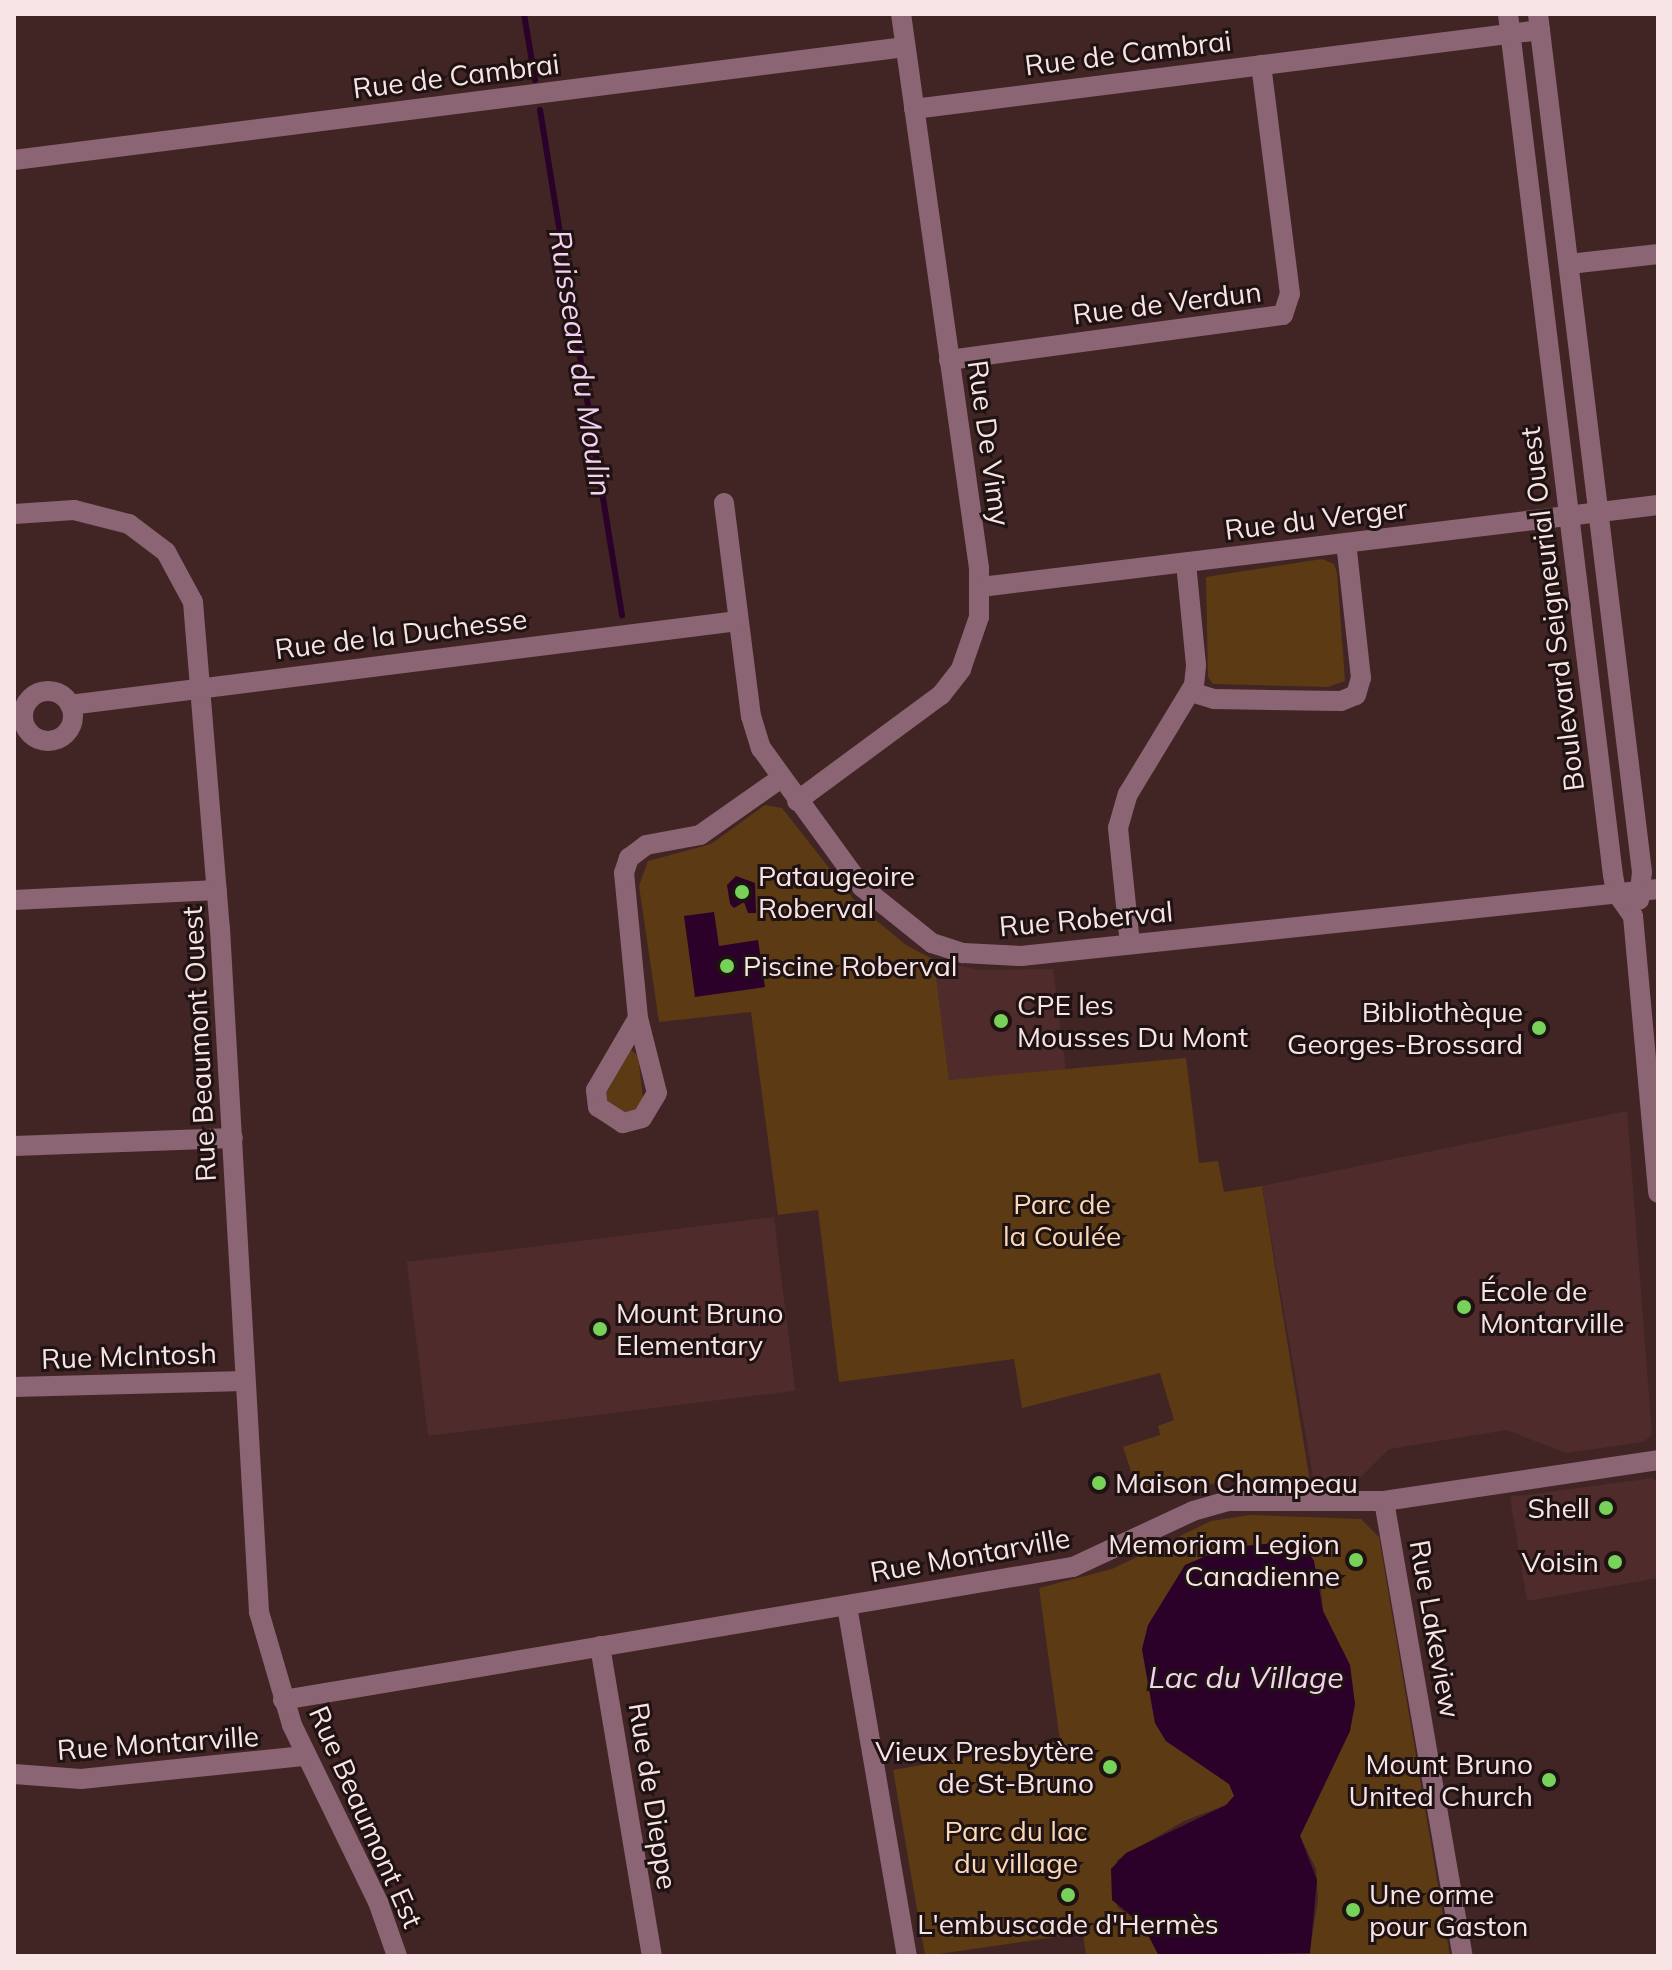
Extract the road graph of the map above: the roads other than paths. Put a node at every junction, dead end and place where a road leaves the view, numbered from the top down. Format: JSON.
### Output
{"nodes":[{"id":1,"x":901,"y":14,"type":"edge"},
{"id":2,"x":1539,"y":22,"type":"edge"},
{"id":3,"x":1510,"y":24,"type":"edge"},
{"id":4,"x":905,"y":47,"type":"junction"},
{"id":5,"x":1261,"y":65,"type":"junction"},
{"id":6,"x":914,"y":109,"type":"junction"},
{"id":7,"x":14,"y":160,"type":"edge"},
{"id":8,"x":1658,"y":254,"type":"edge"},
{"id":9,"x":1569,"y":264,"type":"junction"},
{"id":10,"x":949,"y":360,"type":"junction"},
{"id":11,"x":724,"y":503,"type":"dead end"},
{"id":12,"x":1658,"y":505,"type":"edge"},
{"id":13,"x":1600,"y":513,"type":"junction"},
{"id":14,"x":14,"y":514,"type":"edge"},
{"id":15,"x":1569,"y":517,"type":"junction"},
{"id":16,"x":1346,"y":543,"type":"junction"},
{"id":17,"x":1186,"y":563,"type":"junction"},
{"id":18,"x":981,"y":587,"type":"junction"},
{"id":19,"x":738,"y":621,"type":"junction"},
{"id":20,"x":202,"y":688,"type":"junction"},
{"id":21,"x":1191,"y":692,"type":"junction"},
{"id":22,"x":70,"y":705,"type":"dead end"},
{"id":23,"x":781,"y":778,"type":"junction"},
{"id":24,"x":797,"y":801,"type":"junction"},
{"id":25,"x":217,"y":890,"type":"junction"},
{"id":26,"x":1651,"y":890,"type":"edge"},
{"id":27,"x":1616,"y":892,"type":"junction"},
{"id":28,"x":14,"y":900,"type":"edge"},
{"id":29,"x":1632,"y":915,"type":"junction"},
{"id":30,"x":1130,"y":944,"type":"junction"},
{"id":31,"x":638,"y":1018,"type":"junction"},
{"id":32,"x":233,"y":1138,"type":"junction"},
{"id":33,"x":14,"y":1146,"type":"edge"},
{"id":34,"x":1658,"y":1193,"type":"edge"},
{"id":35,"x":245,"y":1381,"type":"junction"},
{"id":36,"x":14,"y":1387,"type":"edge"},
{"id":37,"x":1658,"y":1460,"type":"edge"},
{"id":38,"x":1384,"y":1501,"type":"junction"},
{"id":39,"x":847,"y":1606,"type":"junction"},
{"id":40,"x":600,"y":1646,"type":"junction"},
{"id":41,"x":283,"y":1700,"type":"junction"},
{"id":42,"x":305,"y":1756,"type":"junction"},
{"id":43,"x":14,"y":1774,"type":"edge"},
{"id":44,"x":397,"y":1956,"type":"edge"},
{"id":45,"x":652,"y":1956,"type":"edge"},
{"id":46,"x":907,"y":1956,"type":"edge"},
{"id":47,"x":1463,"y":1956,"type":"edge"}],
"edges":[{"from":1,"to":4,"type":"street","name":"Rue De Vimy"},
{"from":2,"to":3,"type":"street","name":"Rue de Cambrai"},
{"from":2,"to":9,"type":"street","name":"Boulevard Seigneurial Ouest"},
{"from":3,"to":5,"type":"street","name":"Rue de Cambrai"},
{"from":3,"to":15,"type":"street","name":"Boulevard Seigneurial Ouest"},
{"from":4,"to":6,"type":"street","name":"Rue De Vimy"},
{"from":4,"to":7,"type":"street","name":"Rue de Cambrai"},
{"from":5,"to":6,"type":"street","name":"Rue de Cambrai"},
{"from":5,"to":10,"type":"street","name":"Rue de Verdun"},
{"from":6,"to":10,"type":"street","name":"Rue De Vimy"},
{"from":8,"to":9,"type":"street"},
{"from":9,"to":13,"type":"street","name":"Boulevard Seigneurial Ouest"},
{"from":10,"to":18,"type":"street","name":"Rue De Vimy"},
{"from":11,"to":19,"type":"street","name":"Rue Roberval"},
{"from":12,"to":13,"type":"street","name":"Rue du Verger"},
{"from":13,"to":15,"type":"street","name":"Rue du Verger"},
{"from":13,"to":26,"type":"street","name":"Boulevard Seigneurial Ouest"},
{"from":14,"to":20,"type":"street","name":"Rue Beaumont Ouest"},
{"from":15,"to":16,"type":"street","name":"Rue du Verger"},
{"from":15,"to":27,"type":"street","name":"Boulevard Seigneurial Ouest"},
{"from":16,"to":17,"type":"street","name":"Rue du Verger"},
{"from":16,"to":21,"type":"street"},
{"from":17,"to":18,"type":"street","name":"Rue du Verger"},
{"from":17,"to":21,"type":"street"},
{"from":18,"to":24,"type":"street","name":"Rue De Vimy"},
{"from":19,"to":20,"type":"street","name":"Rue de la Duchesse"},
{"from":19,"to":23,"type":"street","name":"Rue Roberval"},
{"from":20,"to":22,"type":"street","name":"Rue de la Duchesse"},
{"from":20,"to":25,"type":"street","name":"Rue Beaumont Ouest"},
{"from":21,"to":30,"type":"street"},
{"from":23,"to":24,"type":"street","name":"Rue Roberval"},
{"from":23,"to":31,"type":"street"},
{"from":24,"to":30,"type":"street","name":"Rue Roberval"},
{"from":25,"to":28,"type":"street"},
{"from":25,"to":32,"type":"street","name":"Rue Beaumont Ouest"},
{"from":26,"to":27,"type":"street","name":"Rue Roberval"},
{"from":26,"to":29,"type":"street"},
{"from":27,"to":29,"type":"street","name":"Boulevard Seigneurial Ouest"},
{"from":27,"to":30,"type":"street","name":"Rue Roberval"},
{"from":29,"to":34,"type":"street","name":"Boulevard Seigneurial Ouest"},
{"from":31,"to":31,"type":"street"},
{"from":32,"to":33,"type":"street"},
{"from":32,"to":35,"type":"street","name":"Rue Beaumont Ouest"},
{"from":35,"to":36,"type":"street","name":"Rue McIntosh"},
{"from":35,"to":41,"type":"street","name":"Rue Beaumont Ouest"},
{"from":37,"to":38,"type":"street","name":"Rue Montarville"},
{"from":38,"to":39,"type":"street","name":"Rue Montarville"},
{"from":38,"to":47,"type":"street","name":"Rue Lakeview"},
{"from":39,"to":40,"type":"street","name":"Rue Montarville"},
{"from":39,"to":46,"type":"street"},
{"from":40,"to":41,"type":"street","name":"Rue Montarville"},
{"from":40,"to":45,"type":"street","name":"Rue de Dieppe"},
{"from":41,"to":42,"type":"street","name":"Rue Beaumont Est"},
{"from":42,"to":43,"type":"street","name":"Rue Montarville"},
{"from":42,"to":44,"type":"street","name":"Rue Beaumont Est"}]}
